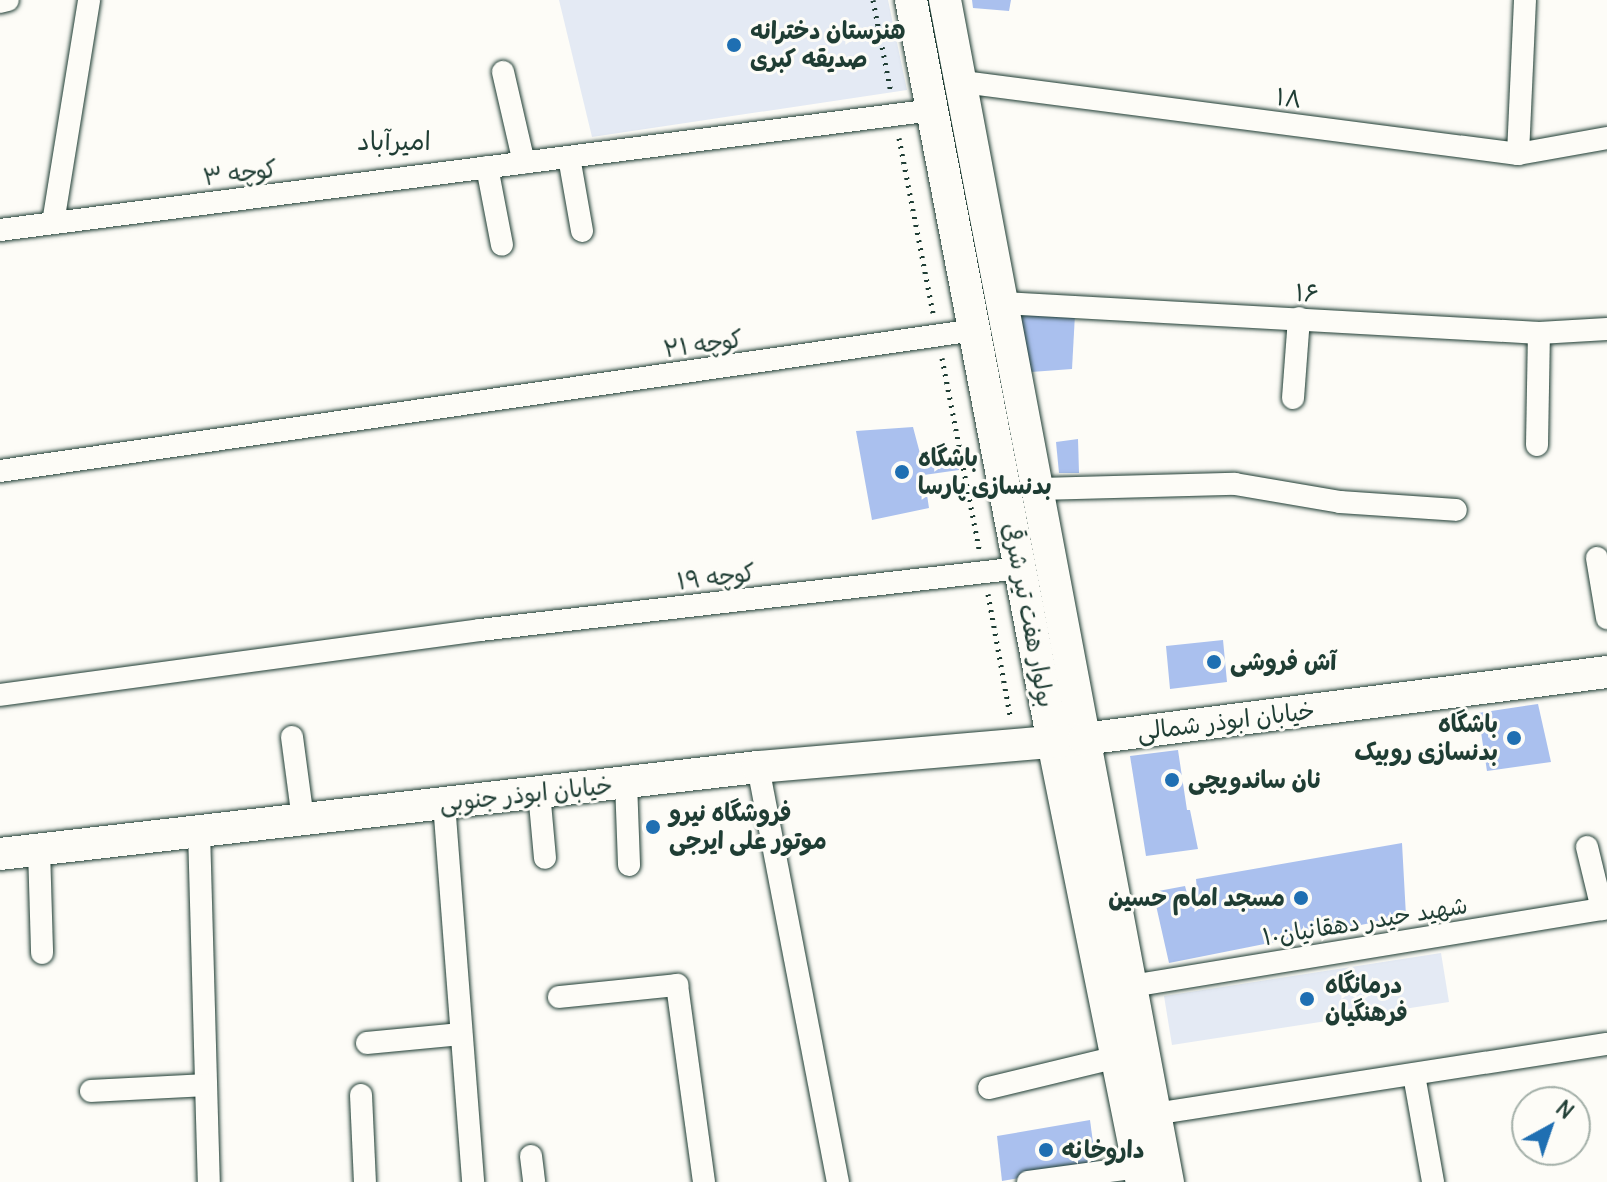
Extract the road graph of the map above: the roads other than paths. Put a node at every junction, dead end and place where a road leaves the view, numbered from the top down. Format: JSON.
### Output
{"nodes":[{"id":1,"x":8,"y":0,"type":"edge"},
{"id":2,"x":89,"y":0,"type":"edge"},
{"id":3,"x":1525,"y":0,"type":"edge"},
{"id":4,"x":0,"y":2,"type":"edge"},
{"id":5,"x":946,"y":6,"type":"edge"},
{"id":6,"x":912,"y":8,"type":"edge"},
{"id":7,"x":503,"y":72,"type":"dead end"},
{"id":8,"x":963,"y":82,"type":"junction"},
{"id":9,"x":933,"y":110,"type":"junction"},
{"id":10,"x":1607,"y":138,"type":"edge"},
{"id":11,"x":1518,"y":154,"type":"junction"},
{"id":12,"x":569,"y":157,"type":"junction"},
{"id":13,"x":524,"y":163,"type":"junction"},
{"id":14,"x":487,"y":167,"type":"junction"},
{"id":15,"x":53,"y":223,"type":"junction"},
{"id":16,"x":0,"y":230,"type":"edge"},
{"id":17,"x":582,"y":231,"type":"dead end"},
{"id":18,"x":502,"y":245,"type":"dead end"},
{"id":19,"x":1003,"y":303,"type":"junction"},
{"id":20,"x":1299,"y":318,"type":"junction"},
{"id":21,"x":1607,"y":329,"type":"edge"},
{"id":22,"x":975,"y":330,"type":"junction"},
{"id":23,"x":1539,"y":333,"type":"junction"},
{"id":24,"x":1293,"y":398,"type":"dead end"},
{"id":25,"x":1537,"y":445,"type":"dead end"},
{"id":26,"x":0,"y":471,"type":"edge"},
{"id":27,"x":1039,"y":489,"type":"junction"},
{"id":28,"x":1456,"y":510,"type":"dead end"},
{"id":29,"x":1597,"y":558,"type":"dead end"},
{"id":30,"x":1020,"y":568,"type":"junction"},
{"id":31,"x":1607,"y":618,"type":"edge"},
{"id":32,"x":1607,"y":672,"type":"edge"},
{"id":33,"x":0,"y":695,"type":"edge"},
{"id":34,"x":292,"y":737,"type":"dead end"},
{"id":35,"x":1068,"y":741,"type":"junction"},
{"id":36,"x":758,"y":767,"type":"junction"},
{"id":37,"x":626,"y":782,"type":"junction"},
{"id":38,"x":539,"y":792,"type":"junction"},
{"id":39,"x":444,"y":803,"type":"junction"},
{"id":40,"x":303,"y":819,"type":"junction"},
{"id":41,"x":199,"y":831,"type":"junction"},
{"id":42,"x":1587,"y":847,"type":"dead end"},
{"id":43,"x":39,"y":849,"type":"junction"},
{"id":44,"x":0,"y":854,"type":"edge"},
{"id":45,"x":545,"y":858,"type":"dead end"},
{"id":46,"x":629,"y":865,"type":"dead end"},
{"id":47,"x":1605,"y":908,"type":"edge"},
{"id":48,"x":42,"y":953,"type":"dead end"},
{"id":49,"x":1131,"y":986,"type":"junction"},
{"id":50,"x":559,"y":997,"type":"dead end"},
{"id":51,"x":461,"y":1034,"type":"junction"},
{"id":52,"x":367,"y":1043,"type":"dead end"},
{"id":53,"x":1607,"y":1044,"type":"edge"},
{"id":54,"x":1117,"y":1057,"type":"junction"},
{"id":55,"x":1414,"y":1075,"type":"junction"},
{"id":56,"x":206,"y":1085,"type":"junction"},
{"id":57,"x":989,"y":1088,"type":"dead end"},
{"id":58,"x":91,"y":1091,"type":"dead end"},
{"id":59,"x":361,"y":1095,"type":"dead end"},
{"id":60,"x":1154,"y":1114,"type":"junction"},
{"id":61,"x":531,"y":1156,"type":"dead end"},
{"id":62,"x":1140,"y":1174,"type":"edge"},
{"id":63,"x":209,"y":1182,"type":"edge"},
{"id":64,"x":365,"y":1182,"type":"edge"},
{"id":65,"x":473,"y":1182,"type":"edge"},
{"id":66,"x":534,"y":1182,"type":"edge"},
{"id":67,"x":704,"y":1182,"type":"edge"},
{"id":68,"x":838,"y":1182,"type":"edge"},
{"id":69,"x":1028,"y":1182,"type":"edge"},
{"id":70,"x":1168,"y":1182,"type":"edge"},
{"id":71,"x":1433,"y":1182,"type":"edge"}],
"edges":[{"from":1,"to":4,"type":"street"},
{"from":2,"to":15,"type":"street"},
{"from":3,"to":11,"type":"street"},
{"from":5,"to":6,"type":"main road"},
{"from":5,"to":8,"type":"main road","name":"بولوار هفت تیر شرقی"},
{"from":6,"to":9,"type":"main road","name":"بولوار هفت تیر شرقی"},
{"from":7,"to":13,"type":"street"},
{"from":8,"to":11,"type":"street","name":"۱۸"},
{"from":8,"to":19,"type":"main road","name":"بولوار هفت تیر شرقی"},
{"from":9,"to":12,"type":"street","name":"کوچه ۳"},
{"from":9,"to":22,"type":"main road","name":"بولوار هفت تیر شرقی"},
{"from":10,"to":11,"type":"street","name":"۱۸"},
{"from":12,"to":13,"type":"street","name":"کوچه ۳"},
{"from":12,"to":17,"type":"street"},
{"from":13,"to":14,"type":"street","name":"کوچه ۳"},
{"from":14,"to":15,"type":"street","name":"کوچه ۳"},
{"from":14,"to":18,"type":"street"},
{"from":15,"to":16,"type":"street","name":"کوچه ۳"},
{"from":19,"to":20,"type":"street","name":"۱۶"},
{"from":19,"to":27,"type":"main road","name":"بولوار هفت تیر شرقی"},
{"from":20,"to":23,"type":"street","name":"۱۶"},
{"from":20,"to":24,"type":"street"},
{"from":21,"to":23,"type":"street","name":"۱۶"},
{"from":22,"to":26,"type":"street","name":"کوچه ۲۱"},
{"from":22,"to":30,"type":"main road","name":"بولوار هفت تیر شرقی"},
{"from":23,"to":25,"type":"street"},
{"from":27,"to":28,"type":"street"},
{"from":27,"to":35,"type":"main road","name":"بولوار هفت تیر شرقی"},
{"from":29,"to":31,"type":"street"},
{"from":30,"to":33,"type":"street","name":"کوچه ۱۹"},
{"from":30,"to":35,"type":"main road","name":"بولوار هفت تیر شرقی"},
{"from":32,"to":35,"type":"main road","name":"خیابان ابوذر شمالی"},
{"from":34,"to":40,"type":"street"},
{"from":35,"to":36,"type":"main road","name":"خیابان ابوذر جنوبی"},
{"from":35,"to":49,"type":"main road","name":"بولوار هفت تیر شرقی"},
{"from":35,"to":54,"type":"main road","name":"بولوار هفت تیر شرقی"},
{"from":36,"to":37,"type":"main road","name":"خیابان ابوذر جنوبی"},
{"from":36,"to":68,"type":"street"},
{"from":37,"to":38,"type":"main road","name":"خیابان ابوذر جنوبی"},
{"from":37,"to":46,"type":"street"},
{"from":38,"to":39,"type":"main road","name":"خیابان ابوذر جنوبی"},
{"from":38,"to":45,"type":"street"},
{"from":39,"to":40,"type":"main road","name":"خیابان ابوذر جنوبی"},
{"from":39,"to":51,"type":"street"},
{"from":40,"to":41,"type":"main road","name":"خیابان ابوذر جنوبی"},
{"from":41,"to":43,"type":"main road","name":"خیابان ابوذر جنوبی"},
{"from":41,"to":56,"type":"street"},
{"from":42,"to":47,"type":"street"},
{"from":43,"to":44,"type":"main road","name":"خیابان ابوذر جنوبی"},
{"from":43,"to":48,"type":"street"},
{"from":47,"to":49,"type":"street","name":"شهید حیدر دهقانیان۱۰"},
{"from":49,"to":60,"type":"main road","name":"بولوار هفت تیر شرقی"},
{"from":50,"to":67,"type":"street"},
{"from":51,"to":52,"type":"street"},
{"from":51,"to":65,"type":"street"},
{"from":53,"to":55,"type":"street"},
{"from":54,"to":57,"type":"street"},
{"from":54,"to":62,"type":"main road","name":"بولوار هفت تیر شرقی"},
{"from":55,"to":60,"type":"street"},
{"from":55,"to":71,"type":"street"},
{"from":56,"to":58,"type":"street"},
{"from":56,"to":63,"type":"street"},
{"from":59,"to":64,"type":"street"},
{"from":60,"to":70,"type":"main road","name":"بولوار هفت تیر شرقی"},
{"from":61,"to":66,"type":"street"},
{"from":62,"to":69,"type":"street"}]}
